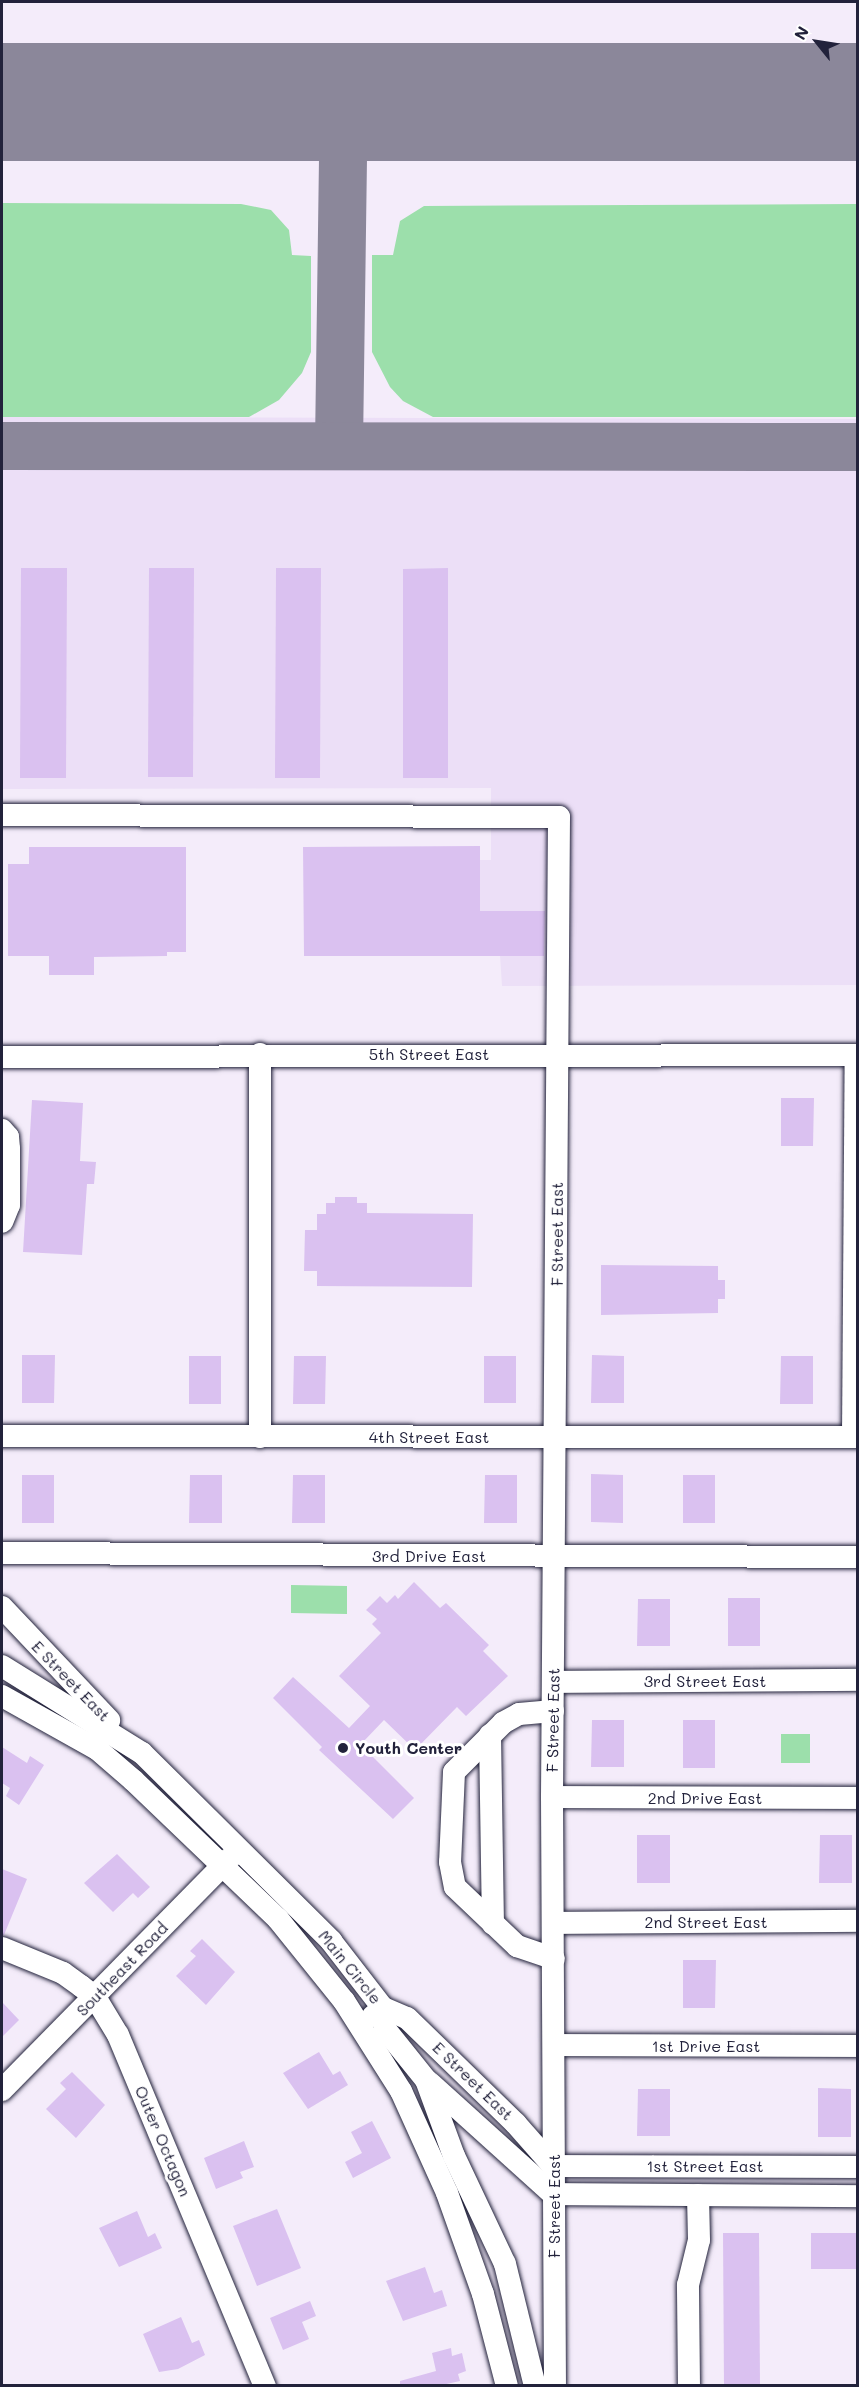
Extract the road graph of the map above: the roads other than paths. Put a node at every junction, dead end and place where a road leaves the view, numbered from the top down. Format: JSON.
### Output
{"nodes":[{"id":1,"x":2,"y":815,"type":"edge"},
{"id":2,"x":261,"y":1054,"type":"junction"},
{"id":3,"x":557,"y":1054,"type":"junction"},
{"id":4,"x":857,"y":1055,"type":"edge"},
{"id":5,"x":2,"y":1056,"type":"edge"},
{"id":6,"x":2,"y":1130,"type":"edge"},
{"id":7,"x":2,"y":1222,"type":"edge"},
{"id":8,"x":2,"y":1436,"type":"edge"},
{"id":9,"x":260,"y":1437,"type":"junction"},
{"id":10,"x":556,"y":1437,"type":"junction"},
{"id":11,"x":855,"y":1437,"type":"edge"},
{"id":12,"x":2,"y":1553,"type":"edge"},
{"id":13,"x":555,"y":1556,"type":"junction"},
{"id":14,"x":858,"y":1557,"type":"edge"},
{"id":15,"x":2,"y":1607,"type":"edge"},
{"id":16,"x":2,"y":1651,"type":"edge"},
{"id":17,"x":2,"y":1666,"type":"edge"},
{"id":18,"x":858,"y":1680,"type":"edge"},
{"id":19,"x":554,"y":1682,"type":"junction"},
{"id":20,"x":34,"y":1685,"type":"junction"},
{"id":21,"x":2,"y":1696,"type":"edge"},
{"id":22,"x":553,"y":1711,"type":"junction"},
{"id":23,"x":490,"y":1735,"type":"junction"},
{"id":24,"x":97,"y":1749,"type":"junction"},
{"id":25,"x":142,"y":1753,"type":"junction"},
{"id":26,"x":552,"y":1797,"type":"junction"},
{"id":27,"x":858,"y":1798,"type":"edge"},
{"id":28,"x":241,"y":1848,"type":"junction"},
{"id":29,"x":220,"y":1867,"type":"junction"},
{"id":30,"x":858,"y":1921,"type":"edge"},
{"id":31,"x":554,"y":1923,"type":"junction"},
{"id":32,"x":493,"y":1924,"type":"junction"},
{"id":33,"x":2,"y":1948,"type":"edge"},
{"id":34,"x":554,"y":1959,"type":"junction"},
{"id":35,"x":95,"y":1997,"type":"junction"},
{"id":36,"x":383,"y":2008,"type":"junction"},
{"id":37,"x":360,"y":2026,"type":"junction"},
{"id":38,"x":555,"y":2046,"type":"junction"},
{"id":39,"x":858,"y":2046,"type":"edge"},
{"id":40,"x":426,"y":2080,"type":"junction"},
{"id":41,"x":2,"y":2090,"type":"edge"},
{"id":42,"x":554,"y":2166,"type":"junction"},
{"id":43,"x":858,"y":2167,"type":"edge"},
{"id":44,"x":554,"y":2194,"type":"junction"},
{"id":45,"x":698,"y":2195,"type":"junction"},
{"id":46,"x":858,"y":2196,"type":"edge"},
{"id":47,"x":265,"y":2385,"type":"edge"},
{"id":48,"x":507,"y":2385,"type":"edge"},
{"id":49,"x":535,"y":2385,"type":"edge"},
{"id":50,"x":555,"y":2385,"type":"edge"},
{"id":51,"x":689,"y":2385,"type":"edge"}],
"edges":[{"from":1,"to":3,"type":"street","name":"F Street East"},
{"from":2,"to":3,"type":"street","name":"5th Street East"},
{"from":2,"to":5,"type":"street","name":"5th Street East"},
{"from":2,"to":9,"type":"street"},
{"from":3,"to":4,"type":"street","name":"5th Street East"},
{"from":3,"to":10,"type":"street","name":"F Street East"},
{"from":4,"to":11,"type":"street"},
{"from":6,"to":7,"type":"street"},
{"from":8,"to":9,"type":"street","name":"4th Street East"},
{"from":9,"to":10,"type":"street","name":"4th Street East"},
{"from":10,"to":11,"type":"street","name":"4th Street East"},
{"from":10,"to":13,"type":"street","name":"F Street East"},
{"from":12,"to":13,"type":"street","name":"3rd Drive East"},
{"from":13,"to":14,"type":"street","name":"3rd Drive East"},
{"from":13,"to":19,"type":"street","name":"F Street East"},
{"from":15,"to":25,"type":"street","name":"E Street East"},
{"from":16,"to":20,"type":"street","name":"E Street East"},
{"from":17,"to":20,"type":"street","name":"Main Circle"},
{"from":18,"to":19,"type":"street","name":"3rd Street East"},
{"from":19,"to":22,"type":"street","name":"F Street East"},
{"from":20,"to":24,"type":"street","name":"E Street East"},
{"from":20,"to":25,"type":"street","name":"Main Circle"},
{"from":21,"to":24,"type":"street","name":"Main Circle"},
{"from":22,"to":23,"type":"street"},
{"from":22,"to":26,"type":"street","name":"F Street East"},
{"from":23,"to":32,"type":"street"},
{"from":23,"to":32,"type":"street"},
{"from":24,"to":29,"type":"street","name":"Main Circle"},
{"from":25,"to":28,"type":"street","name":"Main Circle"},
{"from":26,"to":27,"type":"street","name":"2nd Drive East"},
{"from":26,"to":31,"type":"street","name":"F Street East"},
{"from":28,"to":29,"type":"street","name":"Southeast Road"},
{"from":28,"to":36,"type":"street","name":"Main Circle"},
{"from":29,"to":35,"type":"street","name":"Southeast Road"},
{"from":29,"to":37,"type":"street","name":"Main Circle"},
{"from":30,"to":31,"type":"street","name":"2nd Street East"},
{"from":31,"to":34,"type":"street","name":"F Street East"},
{"from":32,"to":34,"type":"street"},
{"from":33,"to":35,"type":"street","name":"Outer Octagon"},
{"from":34,"to":38,"type":"street","name":"F Street East"},
{"from":35,"to":41,"type":"street","name":"Southeast Road"},
{"from":35,"to":47,"type":"street","name":"Outer Octagon"},
{"from":36,"to":37,"type":"street"},
{"from":36,"to":40,"type":"street","name":"Main Circle"},
{"from":36,"to":42,"type":"street","name":"E Street East"},
{"from":37,"to":48,"type":"street","name":"Main Circle"},
{"from":38,"to":39,"type":"street","name":"1st Drive East"},
{"from":38,"to":42,"type":"street","name":"F Street East"},
{"from":40,"to":44,"type":"street","name":"E Street East"},
{"from":40,"to":49,"type":"street","name":"Main Circle"},
{"from":42,"to":43,"type":"street","name":"1st Street East"},
{"from":42,"to":44,"type":"street","name":"F Street East"},
{"from":44,"to":45,"type":"street","name":"1st Street East"},
{"from":44,"to":50,"type":"street","name":"F Street East"},
{"from":45,"to":46,"type":"street","name":"1st Street East"},
{"from":45,"to":51,"type":"street"}]}
